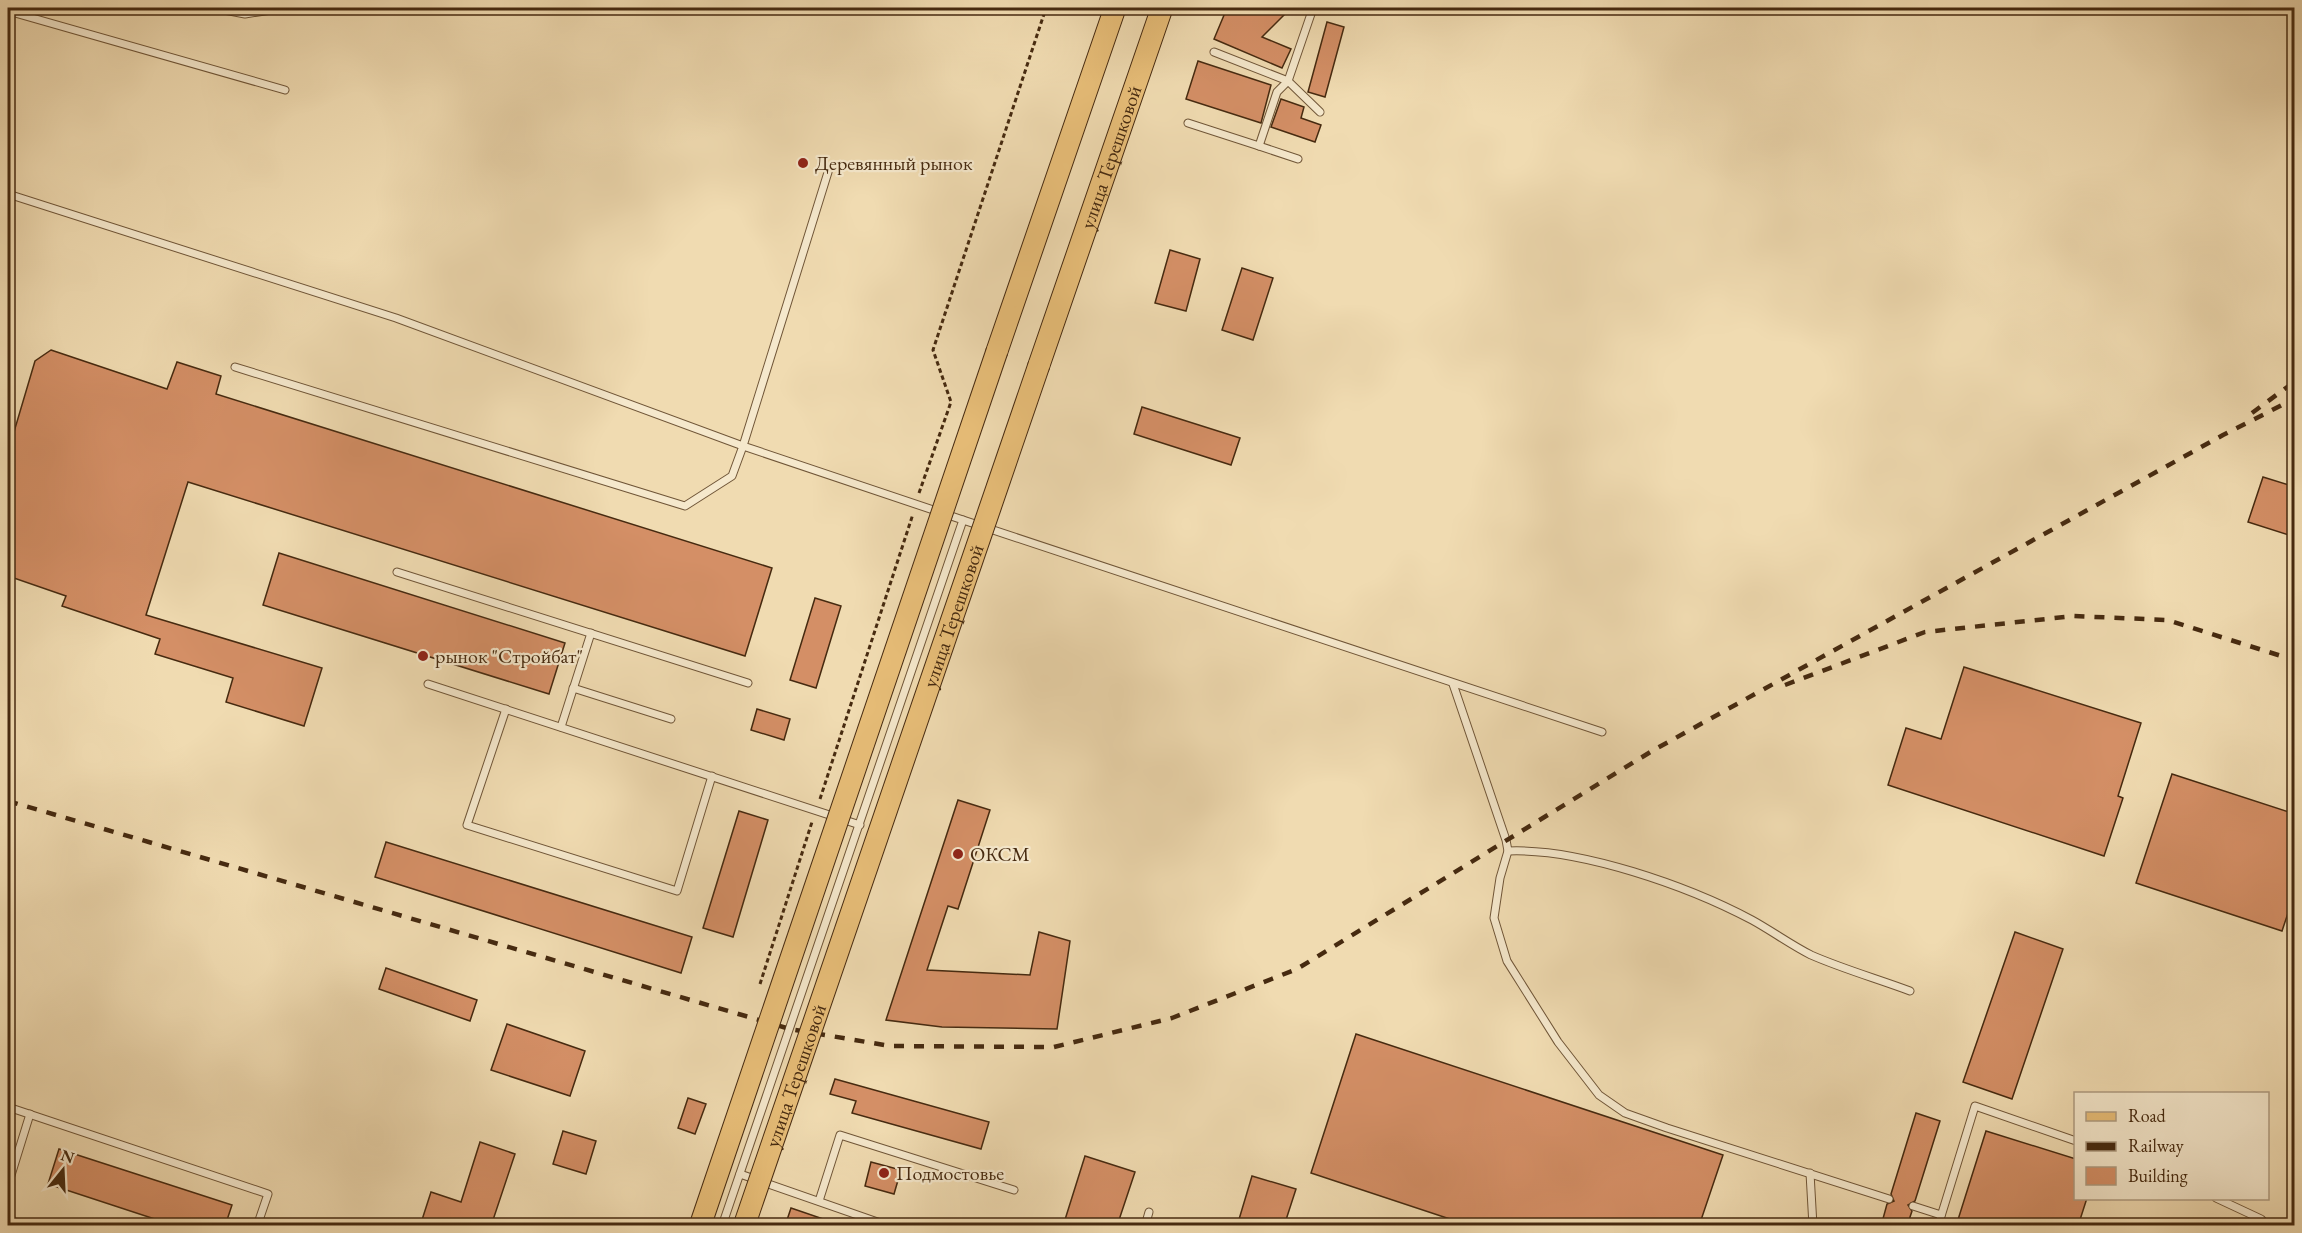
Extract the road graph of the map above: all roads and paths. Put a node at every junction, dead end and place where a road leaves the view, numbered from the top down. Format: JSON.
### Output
{"nodes":[{"id":1,"x":214,"y":8,"type":"edge"},
{"id":2,"x":1046,"y":8,"type":"edge"},
{"id":3,"x":1115,"y":8,"type":"edge"},
{"id":4,"x":1162,"y":8,"type":"edge"},
{"id":5,"x":1313,"y":8,"type":"edge"},
{"id":6,"x":271,"y":10,"type":"dead end"},
{"id":7,"x":8,"y":11,"type":"edge"},
{"id":8,"x":1214,"y":52,"type":"dead end"},
{"id":9,"x":1288,"y":81,"type":"junction"},
{"id":10,"x":285,"y":90,"type":"dead end"},
{"id":11,"x":1320,"y":112,"type":"dead end"},
{"id":12,"x":1188,"y":123,"type":"dead end"},
{"id":13,"x":1259,"y":146,"type":"junction"},
{"id":14,"x":1298,"y":159,"type":"dead end"},
{"id":15,"x":829,"y":169,"type":"dead end"},
{"id":16,"x":8,"y":194,"type":"edge"},
{"id":17,"x":235,"y":367,"type":"dead end"},
{"id":18,"x":744,"y":446,"type":"junction"},
{"id":19,"x":916,"y":504,"type":"junction"},
{"id":20,"x":963,"y":520,"type":"junction"},
{"id":21,"x":397,"y":572,"type":"dead end"},
{"id":22,"x":591,"y":633,"type":"junction"},
{"id":23,"x":748,"y":683,"type":"dead end"},
{"id":24,"x":428,"y":684,"type":"dead end"},
{"id":25,"x":1453,"y":684,"type":"junction"},
{"id":26,"x":573,"y":688,"type":"junction"},
{"id":27,"x":506,"y":709,"type":"junction"},
{"id":28,"x":671,"y":718,"type":"dead end"},
{"id":29,"x":561,"y":727,"type":"junction"},
{"id":30,"x":1602,"y":732,"type":"dead end"},
{"id":31,"x":712,"y":776,"type":"junction"},
{"id":32,"x":816,"y":810,"type":"junction"},
{"id":33,"x":860,"y":825,"type":"junction"},
{"id":34,"x":1508,"y":851,"type":"junction"},
{"id":35,"x":760,"y":985,"type":"dead end"},
{"id":36,"x":1910,"y":991,"type":"dead end"},
{"id":37,"x":8,"y":1107,"type":"edge"},
{"id":38,"x":30,"y":1114,"type":"junction"},
{"id":39,"x":2074,"y":1140,"type":"edge"},
{"id":40,"x":1810,"y":1173,"type":"junction"},
{"id":41,"x":740,"y":1174,"type":"junction"},
{"id":42,"x":8,"y":1185,"type":"edge"},
{"id":43,"x":1014,"y":1190,"type":"dead end"},
{"id":44,"x":1889,"y":1198,"type":"dead end"},
{"id":45,"x":2220,"y":1200,"type":"edge"},
{"id":46,"x":819,"y":1201,"type":"junction"},
{"id":47,"x":1913,"y":1206,"type":"dead end"},
{"id":48,"x":1149,"y":1212,"type":"dead end"},
{"id":49,"x":1941,"y":1215,"type":"junction"},
{"id":50,"x":257,"y":1226,"type":"edge"},
{"id":51,"x":700,"y":1226,"type":"edge"},
{"id":52,"x":722,"y":1226,"type":"edge"},
{"id":53,"x":744,"y":1226,"type":"edge"},
{"id":54,"x":889,"y":1226,"type":"edge"},
{"id":55,"x":1145,"y":1226,"type":"edge"},
{"id":56,"x":1813,"y":1226,"type":"edge"},
{"id":57,"x":1938,"y":1226,"type":"edge"},
{"id":58,"x":2268,"y":1226,"type":"edge"}],
"edges":[{"from":1,"to":6,"type":"lane"},
{"from":2,"to":19,"type":"path"},
{"from":3,"to":51,"type":"main road","bridge":true},
{"from":4,"to":53,"type":"main road","name":"улица Терешковой","bridge":true},
{"from":5,"to":9,"type":"lane"},
{"from":7,"to":10,"type":"lane"},
{"from":8,"to":9,"type":"lane"},
{"from":9,"to":11,"type":"lane"},
{"from":9,"to":13,"type":"lane"},
{"from":12,"to":13,"type":"lane"},
{"from":13,"to":14,"type":"lane"},
{"from":15,"to":18,"type":"lane"},
{"from":16,"to":18,"type":"lane"},
{"from":17,"to":18,"type":"lane"},
{"from":18,"to":19,"type":"lane"},
{"from":19,"to":20,"type":"lane"},
{"from":19,"to":32,"type":"path"},
{"from":20,"to":25,"type":"lane"},
{"from":20,"to":33,"type":"lane"},
{"from":21,"to":22,"type":"lane"},
{"from":22,"to":23,"type":"lane"},
{"from":22,"to":26,"type":"lane"},
{"from":24,"to":27,"type":"lane"},
{"from":25,"to":30,"type":"lane"},
{"from":25,"to":34,"type":"lane"},
{"from":26,"to":28,"type":"lane"},
{"from":26,"to":29,"type":"lane"},
{"from":27,"to":29,"type":"lane"},
{"from":27,"to":31,"type":"lane"},
{"from":29,"to":31,"type":"lane"},
{"from":31,"to":32,"type":"lane"},
{"from":32,"to":33,"type":"lane"},
{"from":32,"to":35,"type":"path"},
{"from":33,"to":41,"type":"lane"},
{"from":34,"to":36,"type":"lane"},
{"from":34,"to":40,"type":"lane"},
{"from":37,"to":38,"type":"lane"},
{"from":38,"to":42,"type":"lane"},
{"from":38,"to":50,"type":"lane"},
{"from":39,"to":49,"type":"lane"},
{"from":40,"to":44,"type":"lane"},
{"from":40,"to":56,"type":"lane"},
{"from":41,"to":46,"type":"lane"},
{"from":41,"to":52,"type":"lane"},
{"from":43,"to":46,"type":"lane"},
{"from":45,"to":58,"type":"lane"},
{"from":46,"to":54,"type":"lane"},
{"from":47,"to":49,"type":"lane"},
{"from":48,"to":55,"type":"lane"},
{"from":49,"to":57,"type":"lane"}]}
